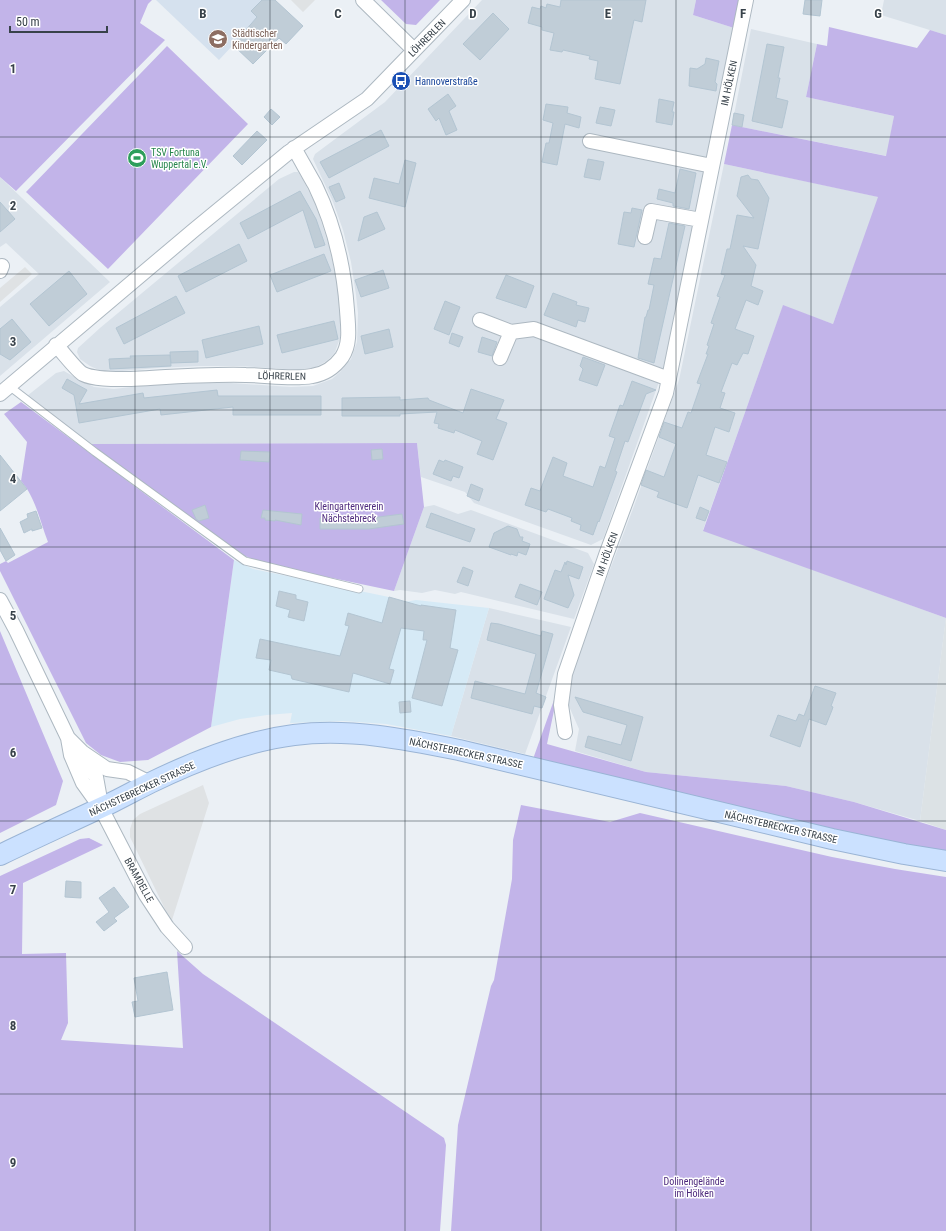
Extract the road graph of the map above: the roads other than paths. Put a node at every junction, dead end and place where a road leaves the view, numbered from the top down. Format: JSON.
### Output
{"nodes":[{"id":1,"x":363,"y":0,"type":"edge"},
{"id":2,"x":463,"y":0,"type":"edge"},
{"id":3,"x":746,"y":0,"type":"edge"},
{"id":4,"x":414,"y":50,"type":"junction"},
{"id":5,"x":590,"y":141,"type":"dead end"},
{"id":6,"x":294,"y":148,"type":"junction"},
{"id":7,"x":712,"y":166,"type":"junction"},
{"id":8,"x":701,"y":220,"type":"junction"},
{"id":9,"x":645,"y":237,"type":"dead end"},
{"id":10,"x":480,"y":320,"type":"dead end"},
{"id":11,"x":511,"y":332,"type":"junction"},
{"id":12,"x":56,"y":346,"type":"junction"},
{"id":13,"x":500,"y":358,"type":"dead end"},
{"id":14,"x":669,"y":379,"type":"junction"},
{"id":15,"x":5,"y":390,"type":"edge"},
{"id":16,"x":359,"y":589,"type":"dead end"},
{"id":17,"x":0,"y":600,"type":"edge"},
{"id":18,"x":565,"y":732,"type":"dead end"},
{"id":19,"x":68,"y":738,"type":"junction"},
{"id":20,"x":82,"y":752,"type":"junction"},
{"id":21,"x":150,"y":783,"type":"junction"},
{"id":22,"x":101,"y":808,"type":"junction"},
{"id":23,"x":0,"y":855,"type":"edge"},
{"id":24,"x":946,"y":861,"type":"edge"},
{"id":25,"x":184,"y":947,"type":"dead end"}],
"edges":[{"from":1,"to":4,"type":"street"},
{"from":2,"to":4,"type":"street","name":"LÖHRERLEN"},
{"from":3,"to":7,"type":"street","name":"IM HÖLKEN"},
{"from":4,"to":6,"type":"street","name":"LÖHRERLEN"},
{"from":5,"to":7,"type":"street"},
{"from":6,"to":12,"type":"street","name":"LÖHRERLEN"},
{"from":6,"to":12,"type":"street","name":"LÖHRERLEN"},
{"from":7,"to":8,"type":"street","name":"IM HÖLKEN"},
{"from":8,"to":9,"type":"street"},
{"from":8,"to":14,"type":"street","name":"IM HÖLKEN"},
{"from":10,"to":11,"type":"street"},
{"from":11,"to":13,"type":"street"},
{"from":11,"to":14,"type":"street"},
{"from":12,"to":15,"type":"street","name":"LÖHRERLEN"},
{"from":14,"to":18,"type":"street","name":"IM HÖLKEN"},
{"from":15,"to":16,"type":"lane","name":"LÖHRERLEN"},
{"from":17,"to":19,"type":"street","name":"BRAMDELLE"},
{"from":19,"to":20,"type":"street","name":"BRAMDELLE"},
{"from":19,"to":22,"type":"street","name":"BRAMDELLE"},
{"from":20,"to":21,"type":"street","name":"BRAMDELLE"},
{"from":20,"to":22,"type":"street","name":"BRAMDELLE"},
{"from":21,"to":22,"type":"main road","name":"NÄCHSTEBRECKER STRASSE"},
{"from":21,"to":24,"type":"main road","name":"NÄCHSTEBRECKER STRASSE"},
{"from":22,"to":23,"type":"main road","name":"NÄCHSTEBRECKER STRASSE"},
{"from":22,"to":25,"type":"street","name":"BRAMDELLE"}]}
